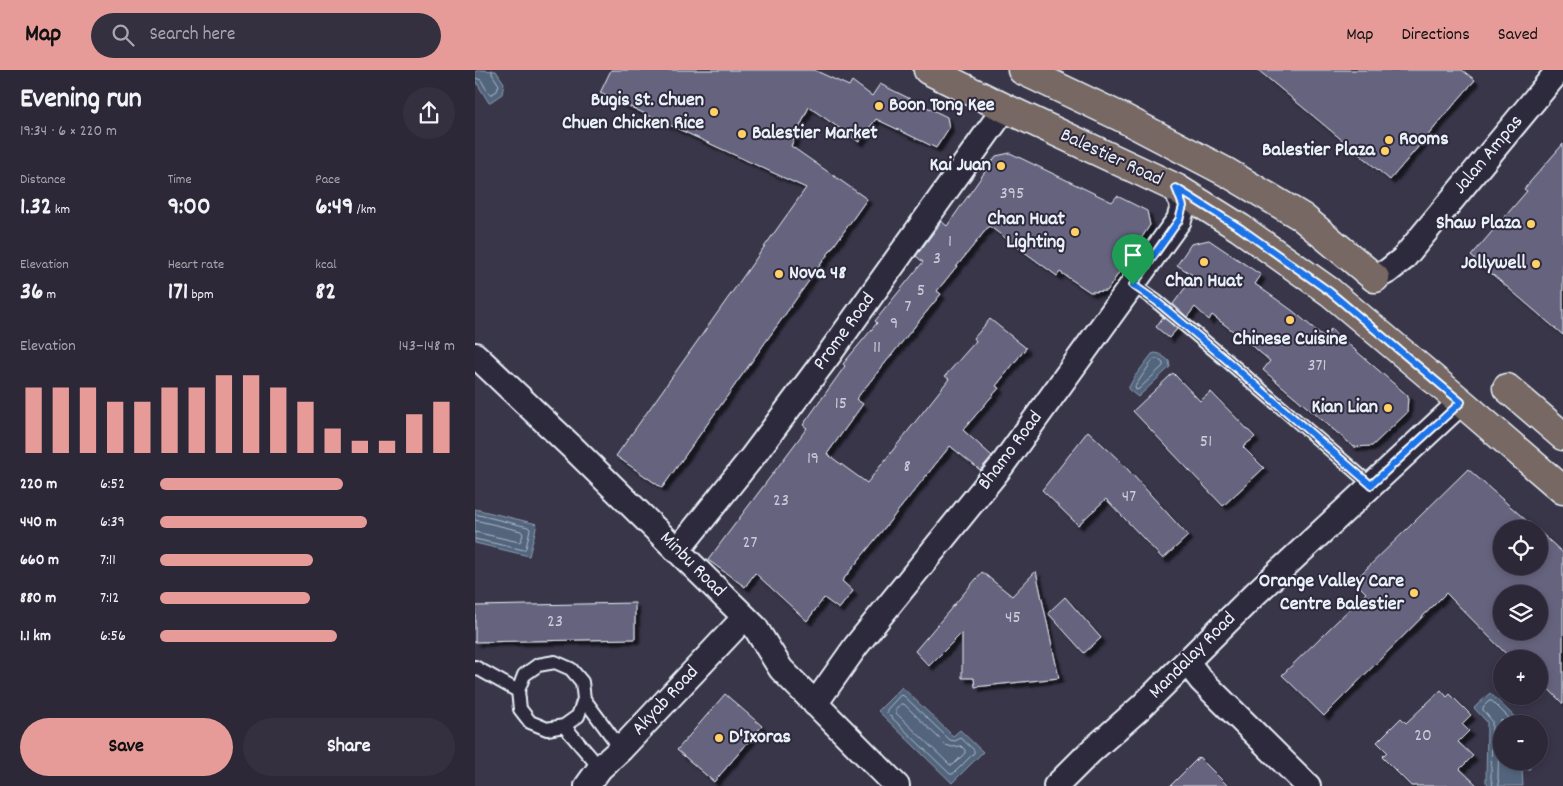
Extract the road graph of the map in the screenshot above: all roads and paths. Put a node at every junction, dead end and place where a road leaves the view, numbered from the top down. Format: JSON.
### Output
{"nodes":[{"id":1,"x":928,"y":70,"type":"edge"},
{"id":2,"x":1022,"y":70,"type":"edge"},
{"id":3,"x":1559,"y":70,"type":"edge"},
{"id":4,"x":1005,"y":108,"type":"junction"},
{"id":5,"x":1176,"y":188,"type":"junction"},
{"id":6,"x":1375,"y":278,"type":"joint"},
{"id":7,"x":1133,"y":285,"type":"junction"},
{"id":8,"x":475,"y":356,"type":"edge"},
{"id":9,"x":1507,"y":388,"type":"dead end"},
{"id":10,"x":1461,"y":402,"type":"junction"},
{"id":11,"x":1563,"y":436,"type":"edge"},
{"id":12,"x":1371,"y":485,"type":"junction"},
{"id":13,"x":1563,"y":490,"type":"edge"},
{"id":14,"x":677,"y":551,"type":"junction"},
{"id":15,"x":745,"y":618,"type":"junction"},
{"id":16,"x":1187,"y":662,"type":"junction"},
{"id":17,"x":475,"y":667,"type":"edge"},
{"id":18,"x":518,"y":691,"type":"junction"},
{"id":19,"x":584,"y":699,"type":"junction"},
{"id":20,"x":815,"y":704,"type":"junction"},
{"id":21,"x":564,"y":726,"type":"junction"},
{"id":22,"x":621,"y":749,"type":"junction"},
{"id":23,"x":594,"y":777,"type":"edge"},
{"id":24,"x":897,"y":786,"type":"edge"},
{"id":25,"x":1056,"y":786,"type":"edge"},
{"id":26,"x":1308,"y":786,"type":"edge"}],
"edges":[{"from":1,"to":4,"type":"main road","name":"Balestier Road"},
{"from":2,"to":6,"type":"main road","name":"Balestier Road"},
{"from":3,"to":6,"type":"street","name":"Jalan Ampas"},
{"from":4,"to":5,"type":"main road","name":"Balestier Road"},
{"from":4,"to":14,"type":"street","name":"Prome Road"},
{"from":5,"to":7,"type":"street","name":"Bhamo Road"},
{"from":5,"to":10,"type":"main road","name":"Balestier Road"},
{"from":7,"to":12,"type":"lane"},
{"from":7,"to":20,"type":"street","name":"Bhamo Road"},
{"from":8,"to":14,"type":"street","name":"Minbu Road"},
{"from":9,"to":11,"type":"main road"},
{"from":10,"to":12,"type":"street","name":"Mandalay Road"},
{"from":10,"to":13,"type":"main road","name":"Balestier Road"},
{"from":12,"to":16,"type":"street","name":"Mandalay Road"},
{"from":14,"to":15,"type":"street","name":"Minbu Road"},
{"from":15,"to":20,"type":"street","name":"Minbu Road"},
{"from":15,"to":22,"type":"street","name":"Akyab Road"},
{"from":16,"to":25,"type":"street","name":"Mandalay Road"},
{"from":16,"to":26,"type":"street"},
{"from":17,"to":18,"type":"lane"},
{"from":18,"to":19,"type":"lane"},
{"from":18,"to":21,"type":"lane"},
{"from":19,"to":21,"type":"lane"},
{"from":19,"to":22,"type":"lane"},
{"from":20,"to":24,"type":"street","name":"Minbu Road"},
{"from":21,"to":23,"type":"lane"},
{"from":22,"to":23,"type":"street","name":"Akyab Road"}]}
